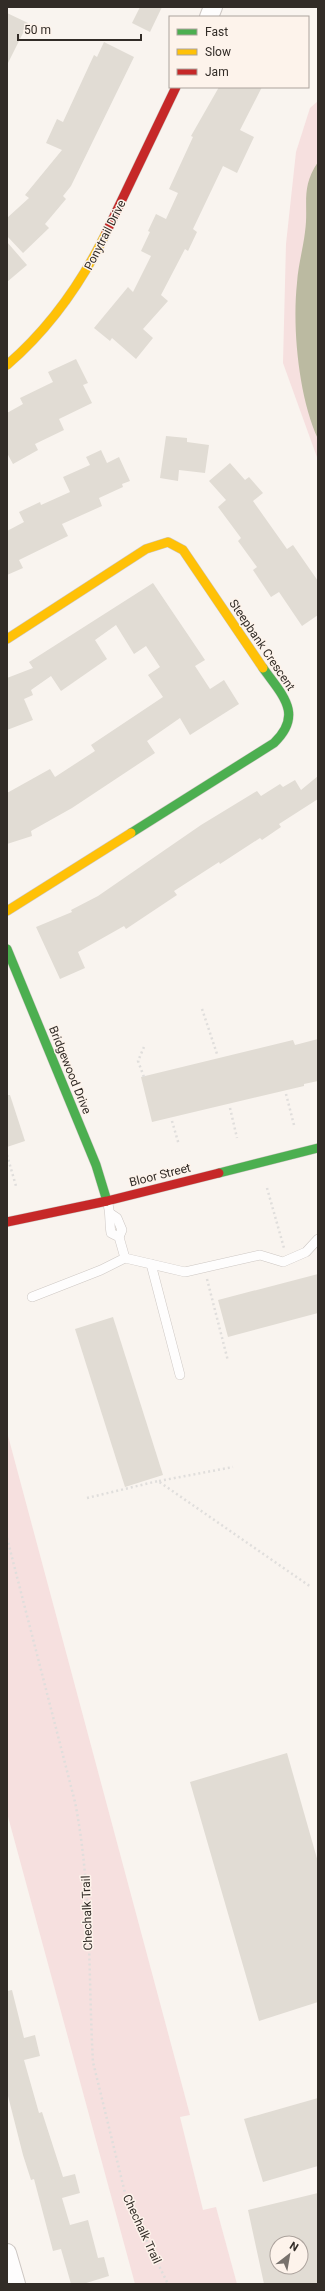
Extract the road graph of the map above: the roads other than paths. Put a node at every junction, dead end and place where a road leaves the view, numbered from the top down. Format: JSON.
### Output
{"nodes":[{"id":1,"x":176,"y":88,"type":"edge"},
{"id":2,"x":7,"y":365,"type":"edge"},
{"id":3,"x":7,"y":639,"type":"edge"},
{"id":4,"x":7,"y":911,"type":"edge"},
{"id":5,"x":7,"y":949,"type":"edge"},
{"id":6,"x":318,"y":1148,"type":"edge"},
{"id":7,"x":107,"y":1201,"type":"junction"},
{"id":8,"x":7,"y":1222,"type":"edge"},
{"id":9,"x":318,"y":1239,"type":"edge"},
{"id":10,"x":126,"y":1258,"type":"junction"},
{"id":11,"x":151,"y":1264,"type":"junction"},
{"id":12,"x":32,"y":1297,"type":"dead end"},
{"id":13,"x":180,"y":1375,"type":"dead end"},
{"id":14,"x":7,"y":2253,"type":"edge"},
{"id":15,"x":16,"y":2284,"type":"edge"}],
"edges":[{"from":1,"to":2,"type":"street","name":"Ponytrail Drive"},
{"from":3,"to":4,"type":"street","name":"Steepbank Crescent"},
{"from":5,"to":7,"type":"street","name":"Bridgewood Drive"},
{"from":6,"to":7,"type":"street","name":"Bloor Street"},
{"from":7,"to":8,"type":"street","name":"Bloor Street"},
{"from":7,"to":10,"type":"lane"},
{"from":9,"to":11,"type":"lane"},
{"from":10,"to":11,"type":"lane"},
{"from":10,"to":12,"type":"lane"},
{"from":11,"to":13,"type":"lane"},
{"from":14,"to":15,"type":"street"}]}
